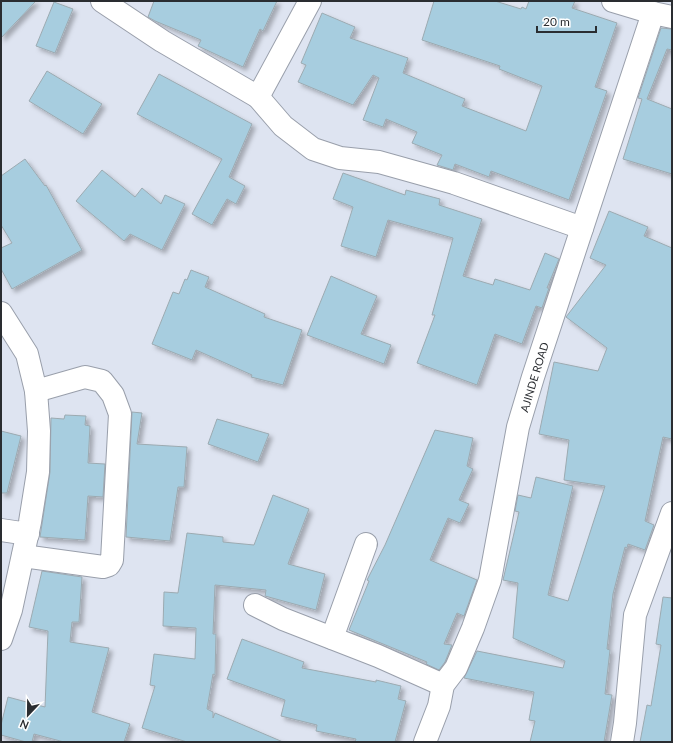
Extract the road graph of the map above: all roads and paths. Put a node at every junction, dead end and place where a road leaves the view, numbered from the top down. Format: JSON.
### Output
{"nodes":[{"id":1,"x":102,"y":1,"type":"edge"},
{"id":2,"x":310,"y":1,"type":"edge"},
{"id":3,"x":613,"y":1,"type":"edge"},
{"id":4,"x":662,"y":15,"type":"edge"},
{"id":5,"x":258,"y":96,"type":"junction"},
{"id":6,"x":582,"y":228,"type":"junction"},
{"id":7,"x":1,"y":313,"type":"edge"},
{"id":8,"x":36,"y":391,"type":"junction"},
{"id":9,"x":672,"y":513,"type":"edge"},
{"id":10,"x":1,"y":530,"type":"edge"},
{"id":11,"x":28,"y":534,"type":"junction"},
{"id":12,"x":366,"y":544,"type":"dead end"},
{"id":13,"x":23,"y":556,"type":"junction"},
{"id":14,"x":254,"y":605,"type":"dead end"},
{"id":15,"x":332,"y":638,"type":"junction"},
{"id":16,"x":1,"y":639,"type":"edge"},
{"id":17,"x":443,"y":685,"type":"junction"},
{"id":18,"x":425,"y":742,"type":"edge"},
{"id":19,"x":622,"y":742,"type":"edge"}],
"edges":[{"from":1,"to":5,"type":"street"},
{"from":2,"to":5,"type":"street"},
{"from":3,"to":4,"type":"street"},
{"from":4,"to":6,"type":"street","name":"AJINDE ROAD"},
{"from":5,"to":6,"type":"street"},
{"from":6,"to":17,"type":"street","name":"AJINDE ROAD"},
{"from":7,"to":8,"type":"street"},
{"from":8,"to":11,"type":"street"},
{"from":8,"to":13,"type":"street"},
{"from":9,"to":19,"type":"street"},
{"from":10,"to":11,"type":"street"},
{"from":11,"to":13,"type":"street"},
{"from":12,"to":15,"type":"street"},
{"from":13,"to":16,"type":"street"},
{"from":14,"to":15,"type":"street"},
{"from":15,"to":17,"type":"street"},
{"from":17,"to":18,"type":"street","name":"AJINDE ROAD"}]}
